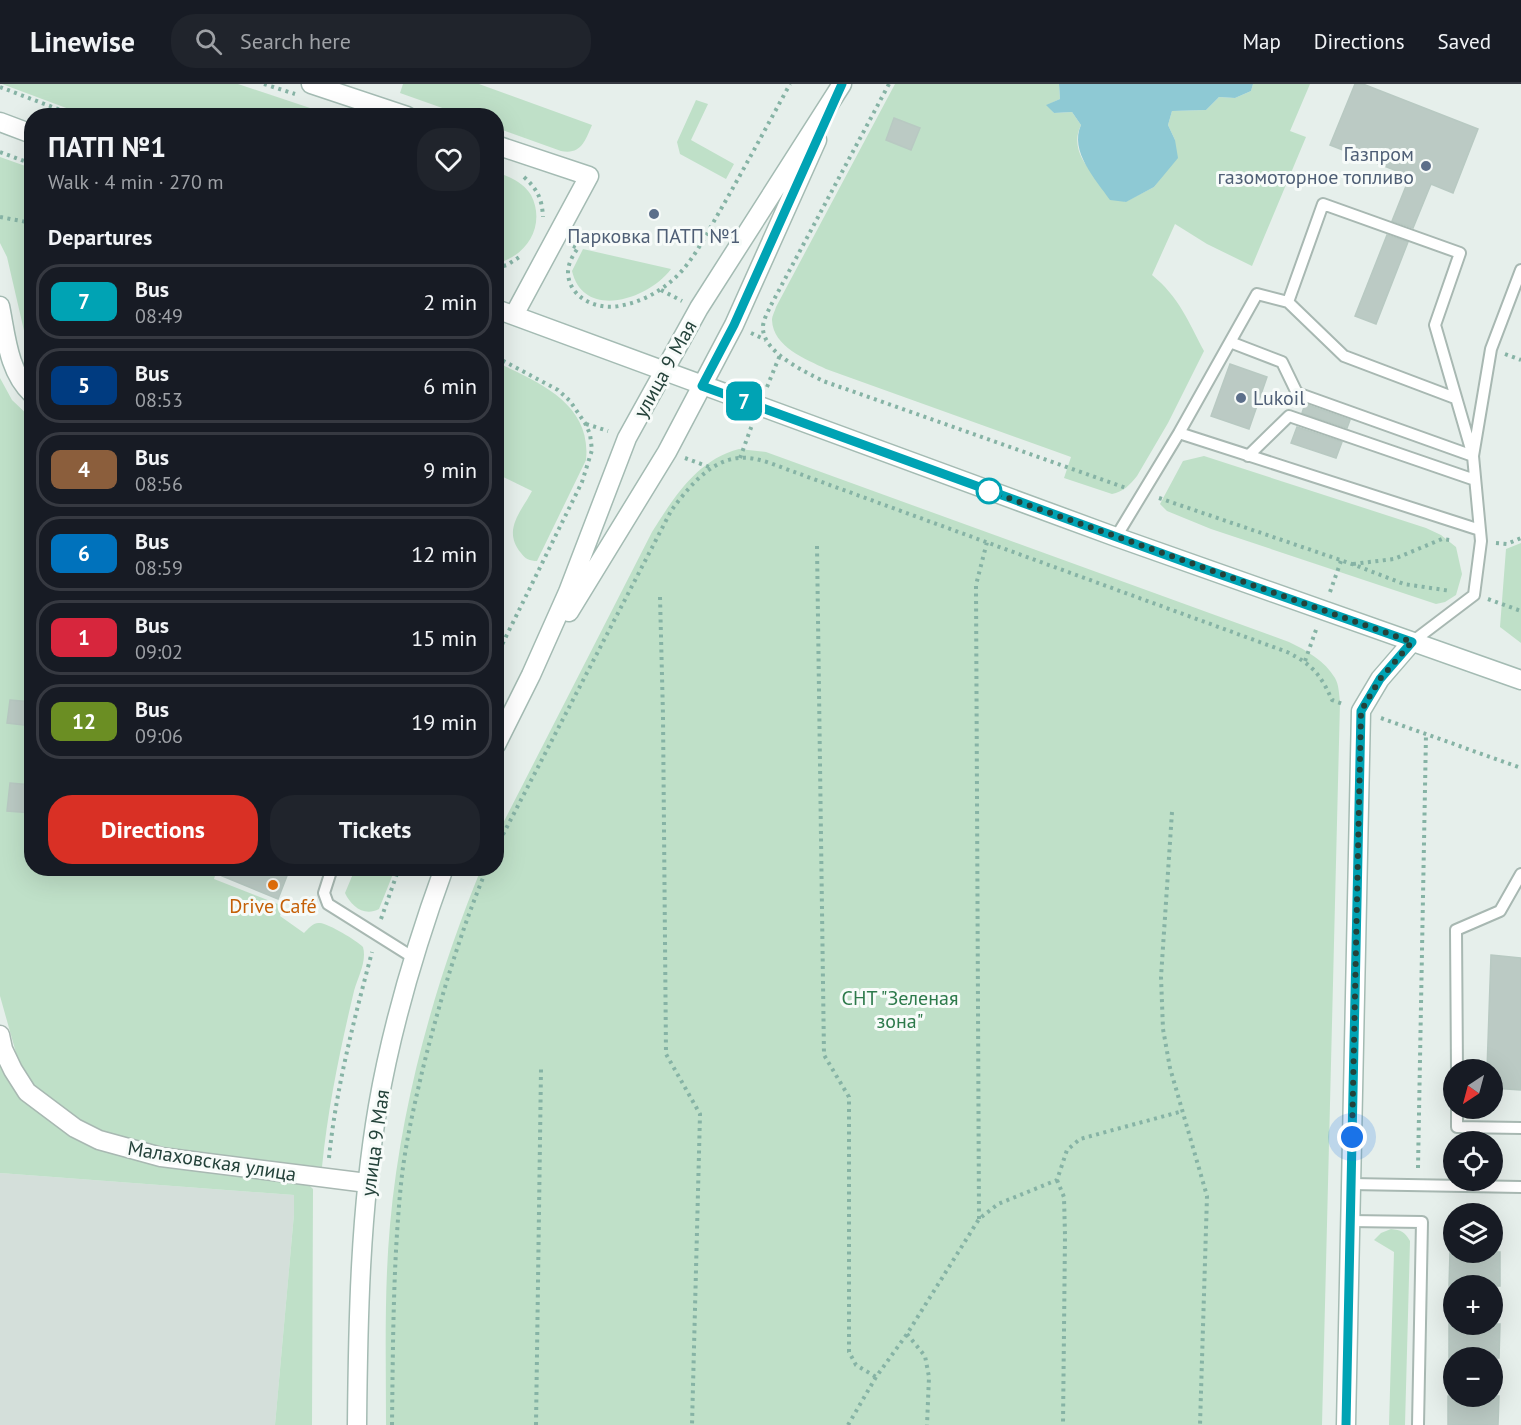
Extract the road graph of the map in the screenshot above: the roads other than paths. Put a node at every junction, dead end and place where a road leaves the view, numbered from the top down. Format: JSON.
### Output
{"nodes":[{"id":1,"x":311,"y":84,"type":"edge"},
{"id":2,"x":383,"y":108,"type":"edge"},
{"id":3,"x":0,"y":122,"type":"edge"},
{"id":4,"x":24,"y":131,"type":"edge"},
{"id":5,"x":504,"y":148,"type":"edge"},
{"id":6,"x":1521,"y":270,"type":"edge"},
{"id":7,"x":1288,"y":302,"type":"junction"},
{"id":8,"x":0,"y":306,"type":"edge"},
{"id":9,"x":505,"y":312,"type":"edge"},
{"id":10,"x":1230,"y":342,"type":"junction"},
{"id":11,"x":664,"y":371,"type":"junction"},
{"id":12,"x":24,"y":386,"type":"edge"},
{"id":13,"x":702,"y":386,"type":"junction"},
{"id":14,"x":1455,"y":398,"type":"junction"},
{"id":15,"x":1179,"y":433,"type":"junction"},
{"id":16,"x":1248,"y":456,"type":"junction"},
{"id":17,"x":1473,"y":456,"type":"junction"},
{"id":18,"x":1475,"y":480,"type":"junction"},
{"id":19,"x":1481,"y":536,"type":"junction"},
{"id":20,"x":1116,"y":537,"type":"junction"},
{"id":21,"x":1412,"y":642,"type":"junction"},
{"id":22,"x":531,"y":675,"type":"junction"},
{"id":23,"x":1521,"y":681,"type":"edge"},
{"id":24,"x":504,"y":729,"type":"edge"},
{"id":25,"x":1521,"y":874,"type":"edge"},
{"id":26,"x":329,"y":876,"type":"edge"},
{"id":27,"x":441,"y":876,"type":"edge"},
{"id":28,"x":414,"y":958,"type":"junction"},
{"id":29,"x":0,"y":1035,"type":"edge"},
{"id":30,"x":1457,"y":1059,"type":"edge"},
{"id":31,"x":1457,"y":1119,"type":"edge"},
{"id":32,"x":1521,"y":1128,"type":"edge"},
{"id":33,"x":367,"y":1184,"type":"junction"},
{"id":34,"x":1351,"y":1184,"type":"junction"},
{"id":35,"x":1521,"y":1187,"type":"edge"},
{"id":36,"x":1350,"y":1221,"type":"junction"},
{"id":37,"x":357,"y":1425,"type":"edge"},
{"id":38,"x":1346,"y":1425,"type":"edge"},
{"id":39,"x":1418,"y":1425,"type":"edge"}],
"edges":[{"from":1,"to":2,"type":"main road"},
{"from":3,"to":4,"type":"main road"},
{"from":5,"to":9,"type":"main road"},
{"from":6,"to":17,"type":"lane"},
{"from":7,"to":10,"type":"lane"},
{"from":7,"to":14,"type":"lane"},
{"from":7,"to":14,"type":"lane"},
{"from":8,"to":12,"type":"main road"},
{"from":9,"to":11,"type":"main road"},
{"from":10,"to":15,"type":"lane"},
{"from":10,"to":17,"type":"lane"},
{"from":11,"to":13,"type":"main road"},
{"from":11,"to":13,"type":"main road","name":"улица 9 Мая"},
{"from":11,"to":22,"type":"main road","name":"улица 9 Мая"},
{"from":13,"to":20,"type":"main road"},
{"from":13,"to":22,"type":"main road","name":"улица 9 Мая"},
{"from":14,"to":17,"type":"lane"},
{"from":15,"to":16,"type":"lane"},
{"from":15,"to":20,"type":"lane"},
{"from":16,"to":18,"type":"lane"},
{"from":16,"to":19,"type":"lane"},
{"from":17,"to":18,"type":"lane"},
{"from":18,"to":19,"type":"lane"},
{"from":19,"to":21,"type":"lane"},
{"from":20,"to":21,"type":"main road"},
{"from":21,"to":23,"type":"main road"},
{"from":21,"to":34,"type":"main road"},
{"from":22,"to":24,"type":"main road","name":"улица 9 Мая"},
{"from":25,"to":30,"type":"lane"},
{"from":26,"to":28,"type":"lane"},
{"from":27,"to":28,"type":"main road","name":"улица 9 Мая"},
{"from":28,"to":33,"type":"main road","name":"улица 9 Мая"},
{"from":29,"to":33,"type":"main road","name":"Малаховская улица"},
{"from":31,"to":32,"type":"lane"},
{"from":33,"to":37,"type":"main road","name":"улица 9 Мая"},
{"from":34,"to":35,"type":"lane"},
{"from":34,"to":36,"type":"main road"},
{"from":36,"to":38,"type":"main road"},
{"from":36,"to":39,"type":"lane"}]}
